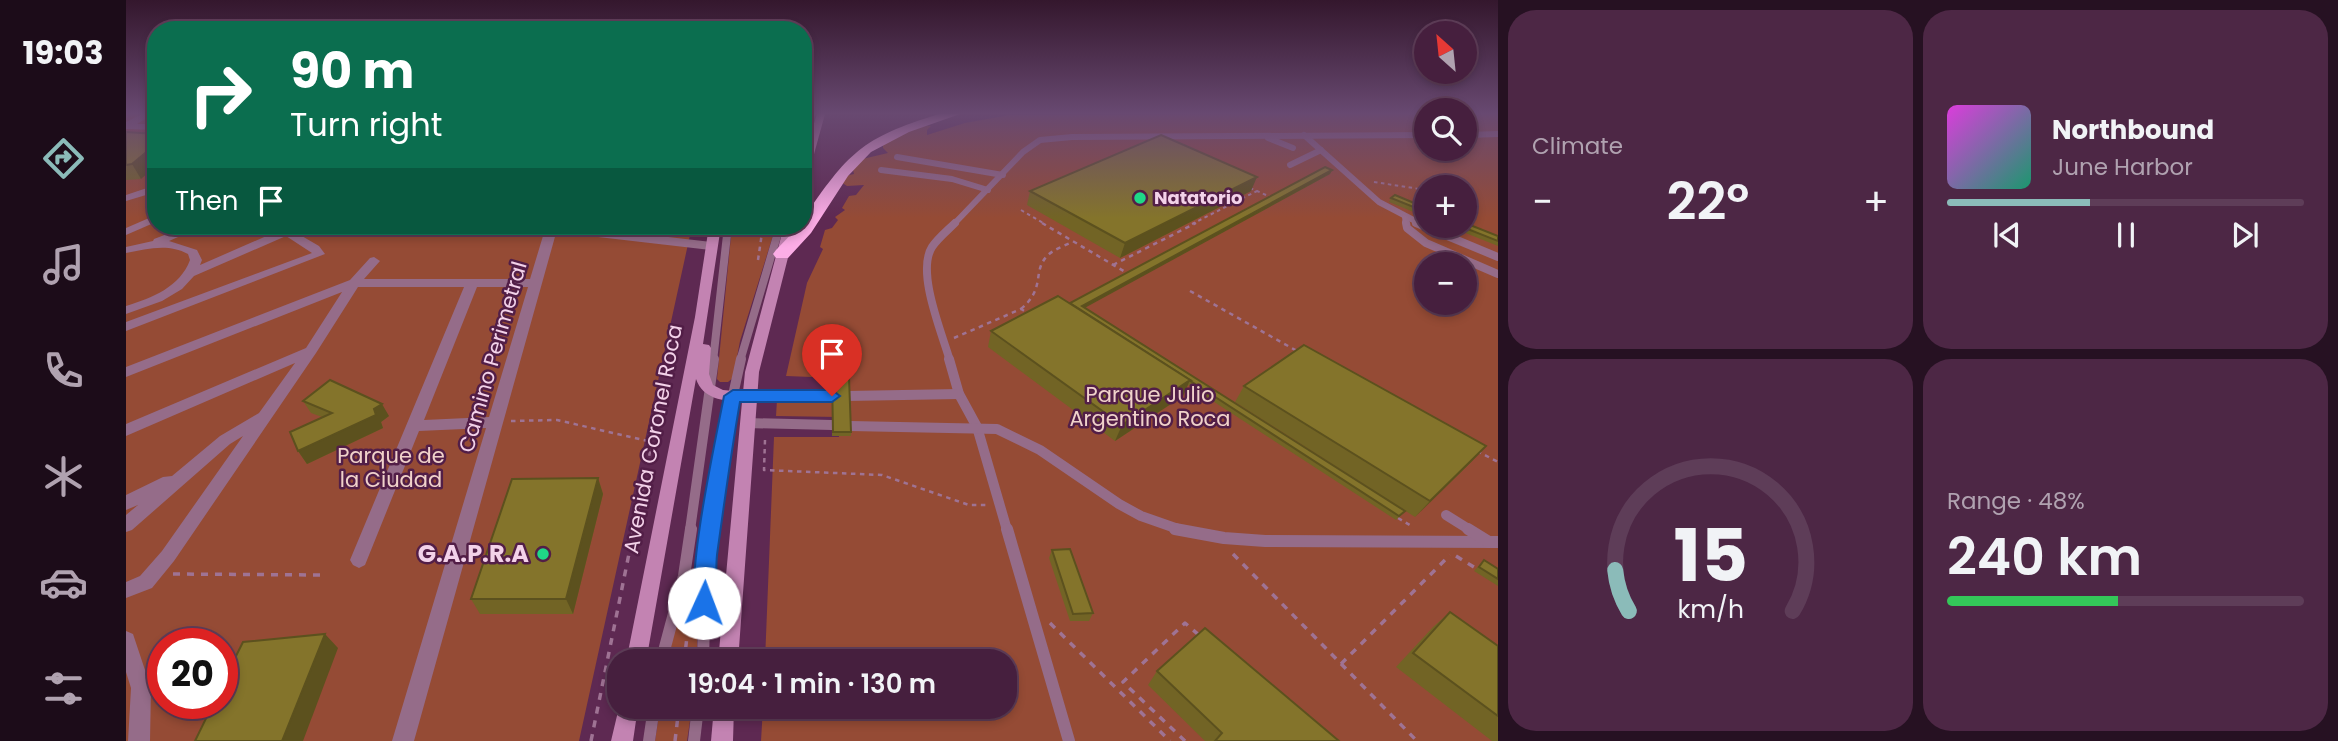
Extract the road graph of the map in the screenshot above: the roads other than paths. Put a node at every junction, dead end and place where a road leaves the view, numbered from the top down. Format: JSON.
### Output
{"nodes":[{"id":1,"x":867,"y":149,"type":"edge"},
{"id":2,"x":1027,"y":149,"type":"edge"},
{"id":3,"x":1321,"y":150,"type":"joint"},
{"id":4,"x":897,"y":157,"type":"dead end"},
{"id":5,"x":1290,"y":165,"type":"dead end"},
{"id":6,"x":881,"y":170,"type":"dead end"},
{"id":7,"x":1003,"y":175,"type":"junction"},
{"id":8,"x":988,"y":190,"type":"junction"},
{"id":9,"x":147,"y":191,"type":"edge"},
{"id":10,"x":126,"y":198,"type":"edge"},
{"id":11,"x":1405,"y":217,"type":"junction"},
{"id":12,"x":812,"y":220,"type":"edge"},
{"id":13,"x":147,"y":222,"type":"edge"},
{"id":14,"x":126,"y":232,"type":"edge"},
{"id":15,"x":174,"y":235,"type":"edge"},
{"id":16,"x":269,"y":235,"type":"edge"},
{"id":17,"x":292,"y":235,"type":"edge"},
{"id":18,"x":546,"y":235,"type":"edge"},
{"id":19,"x":621,"y":235,"type":"edge"},
{"id":20,"x":713,"y":235,"type":"edge"},
{"id":21,"x":727,"y":235,"type":"edge"},
{"id":22,"x":777,"y":235,"type":"edge"},
{"id":23,"x":787,"y":235,"type":"edge"},
{"id":24,"x":800,"y":235,"type":"edge"},
{"id":25,"x":147,"y":246,"type":"junction"},
{"id":26,"x":711,"y":246,"type":"junction"},
{"id":27,"x":126,"y":250,"type":"edge"},
{"id":28,"x":782,"y":254,"type":"junction"},
{"id":29,"x":1498,"y":257,"type":"edge"},
{"id":30,"x":374,"y":261,"type":"dead end"},
{"id":31,"x":191,"y":273,"type":"junction"},
{"id":32,"x":1498,"y":274,"type":"edge"},
{"id":33,"x":354,"y":283,"type":"junction"},
{"id":34,"x":472,"y":283,"type":"junction"},
{"id":35,"x":536,"y":283,"type":"junction"},
{"id":36,"x":131,"y":308,"type":"edge"},
{"id":37,"x":701,"y":317,"type":"junction"},
{"id":38,"x":142,"y":321,"type":"junction"},
{"id":39,"x":126,"y":327,"type":"edge"},
{"id":40,"x":311,"y":350,"type":"junction"},
{"id":41,"x":126,"y":372,"type":"edge"},
{"id":42,"x":710,"y":391,"type":"junction"},
{"id":43,"x":960,"y":394,"type":"junction"},
{"id":44,"x":741,"y":396,"type":"junction"},
{"id":45,"x":832,"y":396,"type":"edge"},
{"id":46,"x":847,"y":396,"type":"edge"},
{"id":47,"x":263,"y":416,"type":"junction"},
{"id":48,"x":495,"y":422,"type":"junction"},
{"id":49,"x":746,"y":423,"type":"junction"},
{"id":50,"x":832,"y":425,"type":"edge"},
{"id":51,"x":414,"y":426,"type":"junction"},
{"id":52,"x":850,"y":426,"type":"edge"},
{"id":53,"x":976,"y":426,"type":"junction"},
{"id":54,"x":126,"y":430,"type":"edge"},
{"id":55,"x":188,"y":473,"type":"junction"},
{"id":56,"x":126,"y":503,"type":"edge"},
{"id":57,"x":1446,"y":515,"type":"dead end"},
{"id":58,"x":126,"y":525,"type":"edge"},
{"id":59,"x":1494,"y":542,"type":"edge"},
{"id":60,"x":359,"y":560,"type":"dead end"},
{"id":61,"x":126,"y":590,"type":"edge"},
{"id":62,"x":126,"y":640,"type":"edge"},
{"id":63,"x":638,"y":649,"type":"edge"},
{"id":64,"x":664,"y":649,"type":"edge"},
{"id":65,"x":703,"y":649,"type":"edge"},
{"id":66,"x":729,"y":649,"type":"edge"},
{"id":67,"x":626,"y":719,"type":"edge"},
{"id":68,"x":652,"y":719,"type":"edge"},
{"id":69,"x":697,"y":719,"type":"edge"},
{"id":70,"x":723,"y":719,"type":"edge"},
{"id":71,"x":139,"y":741,"type":"edge"},
{"id":72,"x":403,"y":741,"type":"edge"},
{"id":73,"x":622,"y":741,"type":"edge"},
{"id":74,"x":649,"y":741,"type":"edge"},
{"id":75,"x":695,"y":741,"type":"edge"},
{"id":76,"x":722,"y":741,"type":"edge"},
{"id":77,"x":1069,"y":741,"type":"edge"}],
"edges":[{"from":1,"to":12,"type":"highway"},
{"from":2,"to":7,"type":"lane"},
{"from":3,"to":5,"type":"lane"},
{"from":3,"to":11,"type":"lane"},
{"from":4,"to":7,"type":"lane"},
{"from":6,"to":8,"type":"lane"},
{"from":7,"to":8,"type":"lane"},
{"from":8,"to":43,"type":"lane"},
{"from":9,"to":10,"type":"street"},
{"from":11,"to":29,"type":"lane"},
{"from":11,"to":32,"type":"lane"},
{"from":13,"to":14,"type":"street"},
{"from":15,"to":25,"type":"street"},
{"from":16,"to":31,"type":"street"},
{"from":17,"to":38,"type":"street"},
{"from":18,"to":35,"type":"street","name":"Camino Perimetral"},
{"from":19,"to":26,"type":"lane"},
{"from":20,"to":26,"type":"main road","name":"Avenida Coronel Roca"},
{"from":21,"to":42,"type":"lane"},
{"from":22,"to":44,"type":"lane"},
{"from":23,"to":28,"type":"main road"},
{"from":24,"to":28,"type":"highway"},
{"from":25,"to":27,"type":"street"},
{"from":25,"to":31,"type":"street"},
{"from":26,"to":37,"type":"main road","name":"Avenida Coronel Roca"},
{"from":28,"to":44,"type":"main road"},
{"from":30,"to":33,"type":"street"},
{"from":31,"to":36,"type":"street"},
{"from":33,"to":34,"type":"street"},
{"from":33,"to":40,"type":"street"},
{"from":33,"to":41,"type":"street"},
{"from":34,"to":35,"type":"street"},
{"from":34,"to":51,"type":"street"},
{"from":35,"to":48,"type":"street","name":"Camino Perimetral"},
{"from":36,"to":38,"type":"street"},
{"from":37,"to":42,"type":"main road"},
{"from":37,"to":63,"type":"main road","name":"Avenida Coronel Roca"},
{"from":38,"to":39,"type":"street"},
{"from":40,"to":47,"type":"street"},
{"from":40,"to":54,"type":"street"},
{"from":42,"to":44,"type":"main road"},
{"from":42,"to":64,"type":"lane"},
{"from":43,"to":46,"type":"lane"},
{"from":43,"to":53,"type":"lane"},
{"from":44,"to":45,"type":"lane"},
{"from":44,"to":49,"type":"main road"},
{"from":44,"to":65,"type":"lane"},
{"from":47,"to":55,"type":"street"},
{"from":47,"to":61,"type":"street"},
{"from":48,"to":51,"type":"street"},
{"from":48,"to":72,"type":"street","name":"Camino Perimetral"},
{"from":49,"to":50,"type":"lane"},
{"from":49,"to":66,"type":"main road"},
{"from":51,"to":60,"type":"street"},
{"from":52,"to":53,"type":"lane"},
{"from":53,"to":59,"type":"lane"},
{"from":53,"to":77,"type":"lane"},
{"from":55,"to":56,"type":"street"},
{"from":55,"to":58,"type":"street"},
{"from":57,"to":59,"type":"lane"},
{"from":62,"to":71,"type":"street"},
{"from":67,"to":73,"type":"main road"},
{"from":68,"to":74,"type":"lane"},
{"from":69,"to":75,"type":"lane"},
{"from":70,"to":76,"type":"main road"}]}
